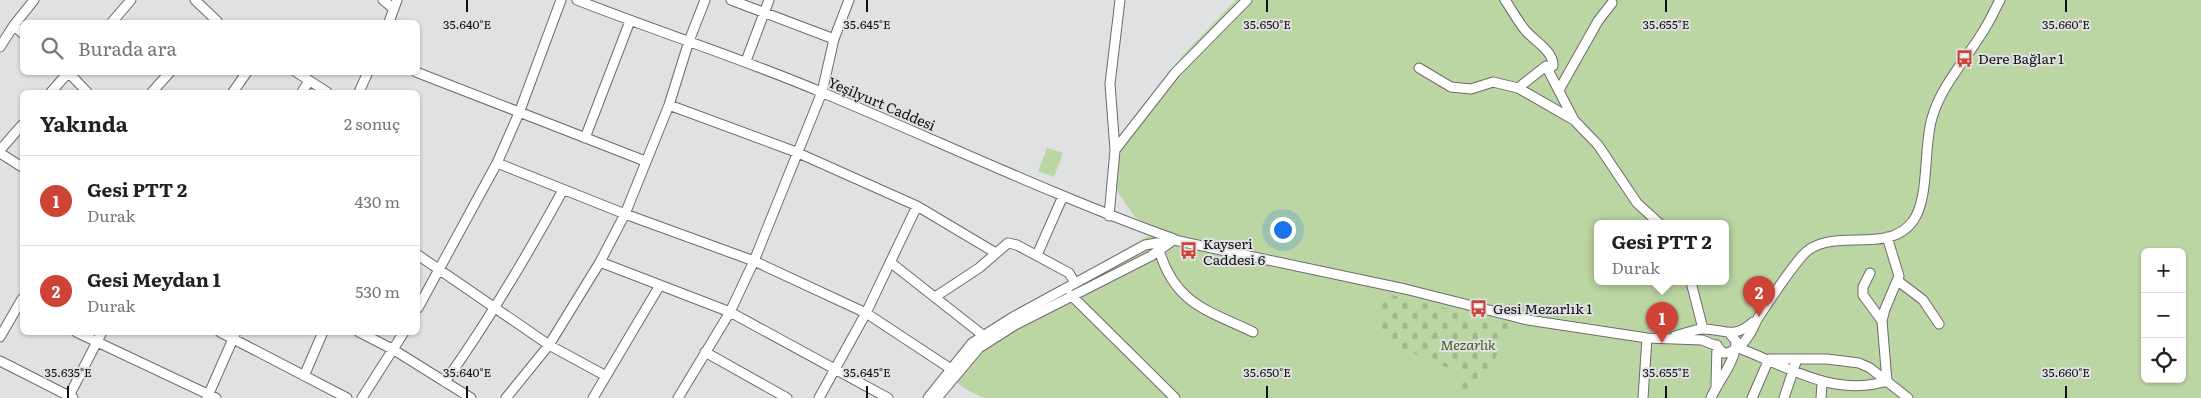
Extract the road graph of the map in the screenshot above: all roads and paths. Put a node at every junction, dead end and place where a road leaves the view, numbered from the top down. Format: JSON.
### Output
{"nodes":[{"id":1,"x":34,"y":0,"type":"edge"},
{"id":2,"x":131,"y":0,"type":"edge"},
{"id":3,"x":195,"y":0,"type":"edge"},
{"id":4,"x":383,"y":0,"type":"edge"},
{"id":5,"x":397,"y":0,"type":"edge"},
{"id":6,"x":562,"y":0,"type":"edge"},
{"id":7,"x":577,"y":0,"type":"edge"},
{"id":8,"x":705,"y":0,"type":"edge"},
{"id":9,"x":731,"y":0,"type":"edge"},
{"id":10,"x":769,"y":0,"type":"edge"},
{"id":11,"x":849,"y":0,"type":"edge"},
{"id":12,"x":1120,"y":0,"type":"edge"},
{"id":13,"x":1247,"y":0,"type":"edge"},
{"id":14,"x":1505,"y":0,"type":"edge"},
{"id":15,"x":2000,"y":0,"type":"edge"},
{"id":16,"x":1612,"y":3,"type":"dead end"},
{"id":17,"x":394,"y":9,"type":"junction"},
{"id":18,"x":764,"y":14,"type":"junction"},
{"id":19,"x":114,"y":20,"type":"edge"},
{"id":20,"x":216,"y":20,"type":"edge"},
{"id":21,"x":390,"y":20,"type":"edge"},
{"id":22,"x":630,"y":21,"type":"junction"},
{"id":23,"x":14,"y":25,"type":"junction"},
{"id":24,"x":20,"y":31,"type":"edge"},
{"id":25,"x":834,"y":39,"type":"junction"},
{"id":26,"x":689,"y":41,"type":"junction"},
{"id":27,"x":0,"y":47,"type":"edge"},
{"id":28,"x":746,"y":61,"type":"junction"},
{"id":29,"x":1419,"y":68,"type":"dead end"},
{"id":30,"x":1548,"y":69,"type":"junction"},
{"id":31,"x":420,"y":74,"type":"edge"},
{"id":32,"x":65,"y":75,"type":"edge"},
{"id":33,"x":69,"y":75,"type":"edge"},
{"id":34,"x":167,"y":75,"type":"edge"},
{"id":35,"x":245,"y":75,"type":"edge"},
{"id":36,"x":301,"y":75,"type":"edge"},
{"id":37,"x":367,"y":75,"type":"edge"},
{"id":38,"x":310,"y":81,"type":"junction"},
{"id":39,"x":1518,"y":88,"type":"junction"},
{"id":40,"x":53,"y":90,"type":"edge"},
{"id":41,"x":85,"y":90,"type":"edge"},
{"id":42,"x":154,"y":90,"type":"edge"},
{"id":43,"x":234,"y":90,"type":"edge"},
{"id":44,"x":303,"y":90,"type":"edge"},
{"id":45,"x":324,"y":90,"type":"edge"},
{"id":46,"x":360,"y":90,"type":"edge"},
{"id":47,"x":1559,"y":90,"type":"junction"},
{"id":48,"x":822,"y":92,"type":"junction"},
{"id":49,"x":669,"y":104,"type":"junction"},
{"id":50,"x":519,"y":113,"type":"junction"},
{"id":51,"x":1574,"y":120,"type":"junction"},
{"id":52,"x":20,"y":127,"type":"edge"},
{"id":53,"x":585,"y":138,"type":"junction"},
{"id":54,"x":1115,"y":150,"type":"junction"},
{"id":55,"x":0,"y":152,"type":"edge"},
{"id":56,"x":796,"y":152,"type":"junction"},
{"id":57,"x":644,"y":161,"type":"junction"},
{"id":58,"x":496,"y":163,"type":"junction"},
{"id":59,"x":20,"y":166,"type":"edge"},
{"id":60,"x":563,"y":190,"type":"junction"},
{"id":61,"x":1063,"y":196,"type":"junction"},
{"id":62,"x":916,"y":206,"type":"junction"},
{"id":63,"x":625,"y":214,"type":"junction"},
{"id":64,"x":1109,"y":216,"type":"junction"},
{"id":65,"x":1656,"y":220,"type":"edge"},
{"id":66,"x":1887,"y":237,"type":"junction"},
{"id":67,"x":1174,"y":240,"type":"junction"},
{"id":68,"x":1159,"y":250,"type":"junction"},
{"id":69,"x":996,"y":253,"type":"junction"},
{"id":70,"x":1036,"y":255,"type":"junction"},
{"id":71,"x":420,"y":256,"type":"edge"},
{"id":72,"x":754,"y":261,"type":"junction"},
{"id":73,"x":600,"y":262,"type":"junction"},
{"id":74,"x":890,"y":262,"type":"junction"},
{"id":75,"x":440,"y":269,"type":"junction"},
{"id":76,"x":1870,"y":273,"type":"dead end"},
{"id":77,"x":1898,"y":280,"type":"junction"},
{"id":78,"x":1075,"y":283,"type":"junction"},
{"id":79,"x":1692,"y":285,"type":"edge"},
{"id":80,"x":660,"y":286,"type":"junction"},
{"id":81,"x":1071,"y":295,"type":"junction"},
{"id":82,"x":935,"y":297,"type":"junction"},
{"id":83,"x":420,"y":304,"type":"edge"},
{"id":84,"x":20,"y":306,"type":"edge"},
{"id":85,"x":495,"y":307,"type":"junction"},
{"id":86,"x":730,"y":312,"type":"junction"},
{"id":87,"x":866,"y":313,"type":"junction"},
{"id":88,"x":1759,"y":317,"type":"junction"},
{"id":89,"x":1882,"y":321,"type":"junction"},
{"id":90,"x":1939,"y":324,"type":"dead end"},
{"id":91,"x":1703,"y":329,"type":"junction"},
{"id":92,"x":1254,"y":332,"type":"dead end"},
{"id":93,"x":1728,"y":334,"type":"junction"},
{"id":94,"x":81,"y":335,"type":"edge"},
{"id":95,"x":100,"y":335,"type":"edge"},
{"id":96,"x":322,"y":335,"type":"edge"},
{"id":97,"x":365,"y":335,"type":"edge"},
{"id":98,"x":402,"y":335,"type":"edge"},
{"id":99,"x":234,"y":336,"type":"edge"},
{"id":100,"x":984,"y":336,"type":"junction"},
{"id":101,"x":0,"y":337,"type":"edge"},
{"id":102,"x":1647,"y":338,"type":"junction"},
{"id":103,"x":1665,"y":338,"type":"junction"},
{"id":104,"x":96,"y":343,"type":"junction"},
{"id":105,"x":549,"y":345,"type":"junction"},
{"id":106,"x":1717,"y":346,"type":"junction"},
{"id":107,"x":1736,"y":347,"type":"junction"},
{"id":108,"x":394,"y":350,"type":"junction"},
{"id":109,"x":705,"y":352,"type":"junction"},
{"id":110,"x":1769,"y":359,"type":"junction"},
{"id":111,"x":1797,"y":359,"type":"junction"},
{"id":112,"x":0,"y":360,"type":"edge"},
{"id":113,"x":836,"y":369,"type":"junction"},
{"id":114,"x":951,"y":369,"type":"junction"},
{"id":115,"x":1794,"y":372,"type":"junction"},
{"id":116,"x":304,"y":376,"type":"junction"},
{"id":117,"x":606,"y":376,"type":"junction"},
{"id":118,"x":1887,"y":381,"type":"junction"},
{"id":119,"x":446,"y":382,"type":"junction"},
{"id":120,"x":1822,"y":384,"type":"junction"},
{"id":121,"x":1716,"y":387,"type":"junction"},
{"id":122,"x":70,"y":397,"type":"edge"},
{"id":123,"x":210,"y":397,"type":"edge"},
{"id":124,"x":347,"y":398,"type":"edge"},
{"id":125,"x":362,"y":398,"type":"edge"},
{"id":126,"x":471,"y":398,"type":"edge"},
{"id":127,"x":506,"y":398,"type":"edge"},
{"id":128,"x":592,"y":398,"type":"edge"},
{"id":129,"x":678,"y":398,"type":"edge"},
{"id":130,"x":788,"y":398,"type":"edge"},
{"id":131,"x":820,"y":398,"type":"edge"},
{"id":132,"x":888,"y":398,"type":"edge"},
{"id":133,"x":928,"y":398,"type":"edge"},
{"id":134,"x":937,"y":398,"type":"edge"},
{"id":135,"x":1175,"y":398,"type":"edge"},
{"id":136,"x":1643,"y":398,"type":"edge"},
{"id":137,"x":1711,"y":398,"type":"edge"},
{"id":138,"x":1752,"y":398,"type":"edge"},
{"id":139,"x":1784,"y":398,"type":"edge"},
{"id":140,"x":1821,"y":398,"type":"edge"},
{"id":141,"x":1908,"y":398,"type":"edge"}],
"edges":[{"from":1,"to":23,"type":"street"},
{"from":2,"to":19,"type":"street"},
{"from":3,"to":20,"type":"street"},
{"from":4,"to":17,"type":"street"},
{"from":5,"to":17,"type":"street"},
{"from":6,"to":50,"type":"street"},
{"from":7,"to":22,"type":"street","name":"Yeşilyurt Caddesi"},
{"from":8,"to":26,"type":"street"},
{"from":9,"to":18,"type":"street"},
{"from":10,"to":18,"type":"street"},
{"from":11,"to":25,"type":"street"},
{"from":12,"to":54,"type":"street"},
{"from":13,"to":54,"type":"street"},
{"from":14,"to":30,"type":"street"},
{"from":15,"to":66,"type":"street"},
{"from":16,"to":47,"type":"street"},
{"from":17,"to":21,"type":"street"},
{"from":18,"to":25,"type":"street"},
{"from":18,"to":28,"type":"street"},
{"from":22,"to":26,"type":"street","name":"Yeşilyurt Caddesi"},
{"from":22,"to":53,"type":"street"},
{"from":23,"to":24,"type":"street"},
{"from":23,"to":27,"type":"street"},
{"from":25,"to":48,"type":"street"},
{"from":26,"to":28,"type":"street","name":"Yeşilyurt Caddesi"},
{"from":26,"to":49,"type":"street"},
{"from":28,"to":48,"type":"street","name":"Yeşilyurt Caddesi"},
{"from":29,"to":39,"type":"street"},
{"from":30,"to":39,"type":"street"},
{"from":30,"to":47,"type":"street"},
{"from":31,"to":50,"type":"street"},
{"from":32,"to":40,"type":"street"},
{"from":33,"to":41,"type":"street"},
{"from":34,"to":42,"type":"street"},
{"from":35,"to":43,"type":"street"},
{"from":36,"to":38,"type":"street"},
{"from":37,"to":46,"type":"street"},
{"from":38,"to":44,"type":"street"},
{"from":38,"to":45,"type":"street"},
{"from":39,"to":51,"type":"street"},
{"from":47,"to":51,"type":"street"},
{"from":48,"to":56,"type":"street"},
{"from":48,"to":61,"type":"street","name":"Yeşilyurt Caddesi"},
{"from":49,"to":56,"type":"street"},
{"from":49,"to":57,"type":"street"},
{"from":50,"to":53,"type":"street"},
{"from":50,"to":58,"type":"street"},
{"from":51,"to":65,"type":"street"},
{"from":52,"to":55,"type":"street"},
{"from":53,"to":57,"type":"street"},
{"from":54,"to":64,"type":"street"},
{"from":55,"to":59,"type":"street"},
{"from":56,"to":62,"type":"street"},
{"from":56,"to":72,"type":"street"},
{"from":57,"to":63,"type":"street"},
{"from":58,"to":60,"type":"street"},
{"from":58,"to":75,"type":"street"},
{"from":60,"to":63,"type":"street"},
{"from":60,"to":85,"type":"street"},
{"from":61,"to":64,"type":"street","name":"Yeşilyurt Caddesi"},
{"from":61,"to":70,"type":"street"},
{"from":62,"to":69,"type":"street"},
{"from":62,"to":74,"type":"street"},
{"from":63,"to":72,"type":"street"},
{"from":63,"to":73,"type":"street"},
{"from":64,"to":67,"type":"street","name":"Yeşilyurt Caddesi"},
{"from":66,"to":77,"type":"street"},
{"from":66,"to":88,"type":"street"},
{"from":67,"to":68,"type":"street"},
{"from":67,"to":78,"type":"street"},
{"from":67,"to":102,"type":"street"},
{"from":68,"to":81,"type":"street"},
{"from":68,"to":92,"type":"street"},
{"from":69,"to":70,"type":"street"},
{"from":69,"to":82,"type":"street"},
{"from":70,"to":78,"type":"street"},
{"from":71,"to":75,"type":"street"},
{"from":72,"to":86,"type":"street"},
{"from":72,"to":87,"type":"street"},
{"from":73,"to":80,"type":"street"},
{"from":73,"to":105,"type":"street"},
{"from":74,"to":82,"type":"street"},
{"from":74,"to":87,"type":"street"},
{"from":75,"to":83,"type":"street"},
{"from":75,"to":85,"type":"street"},
{"from":76,"to":89,"type":"street"},
{"from":77,"to":89,"type":"street"},
{"from":77,"to":90,"type":"street"},
{"from":78,"to":100,"type":"street"},
{"from":79,"to":91,"type":"street"},
{"from":80,"to":86,"type":"street"},
{"from":80,"to":117,"type":"street"},
{"from":81,"to":134,"type":"street"},
{"from":81,"to":135,"type":"street"},
{"from":82,"to":100,"type":"street"},
{"from":84,"to":101,"type":"street"},
{"from":85,"to":105,"type":"street"},
{"from":85,"to":119,"type":"street"},
{"from":86,"to":109,"type":"street"},
{"from":86,"to":113,"type":"street"},
{"from":87,"to":113,"type":"street"},
{"from":87,"to":114,"type":"street"},
{"from":88,"to":93,"type":"street"},
{"from":88,"to":107,"type":"street"},
{"from":89,"to":118,"type":"street"},
{"from":91,"to":93,"type":"street"},
{"from":91,"to":103,"type":"street"},
{"from":93,"to":106,"type":"street"},
{"from":93,"to":107,"type":"street"},
{"from":94,"to":104,"type":"street"},
{"from":95,"to":104,"type":"street"},
{"from":96,"to":116,"type":"street"},
{"from":97,"to":108,"type":"street"},
{"from":98,"to":108,"type":"street"},
{"from":99,"to":116,"type":"street"},
{"from":99,"to":123,"type":"street"},
{"from":100,"to":114,"type":"street"},
{"from":102,"to":103,"type":"street"},
{"from":102,"to":136,"type":"street"},
{"from":103,"to":106,"type":"street"},
{"from":104,"to":122,"type":"street"},
{"from":104,"to":123,"type":"street"},
{"from":105,"to":117,"type":"street"},
{"from":105,"to":127,"type":"street"},
{"from":106,"to":107,"type":"street"},
{"from":106,"to":121,"type":"street"},
{"from":107,"to":110,"type":"street"},
{"from":107,"to":121,"type":"street"},
{"from":108,"to":119,"type":"street"},
{"from":108,"to":125,"type":"street"},
{"from":109,"to":129,"type":"street"},
{"from":109,"to":130,"type":"street"},
{"from":110,"to":111,"type":"street"},
{"from":110,"to":115,"type":"street"},
{"from":110,"to":138,"type":"street"},
{"from":111,"to":115,"type":"street"},
{"from":111,"to":118,"type":"street"},
{"from":112,"to":122,"type":"street"},
{"from":113,"to":131,"type":"street"},
{"from":113,"to":132,"type":"street"},
{"from":114,"to":133,"type":"street"},
{"from":115,"to":120,"type":"street"},
{"from":115,"to":139,"type":"street"},
{"from":116,"to":124,"type":"street"},
{"from":117,"to":128,"type":"street"},
{"from":118,"to":120,"type":"street"},
{"from":118,"to":141,"type":"street"},
{"from":119,"to":126,"type":"street"},
{"from":120,"to":140,"type":"street"},
{"from":121,"to":137,"type":"street"}]}
